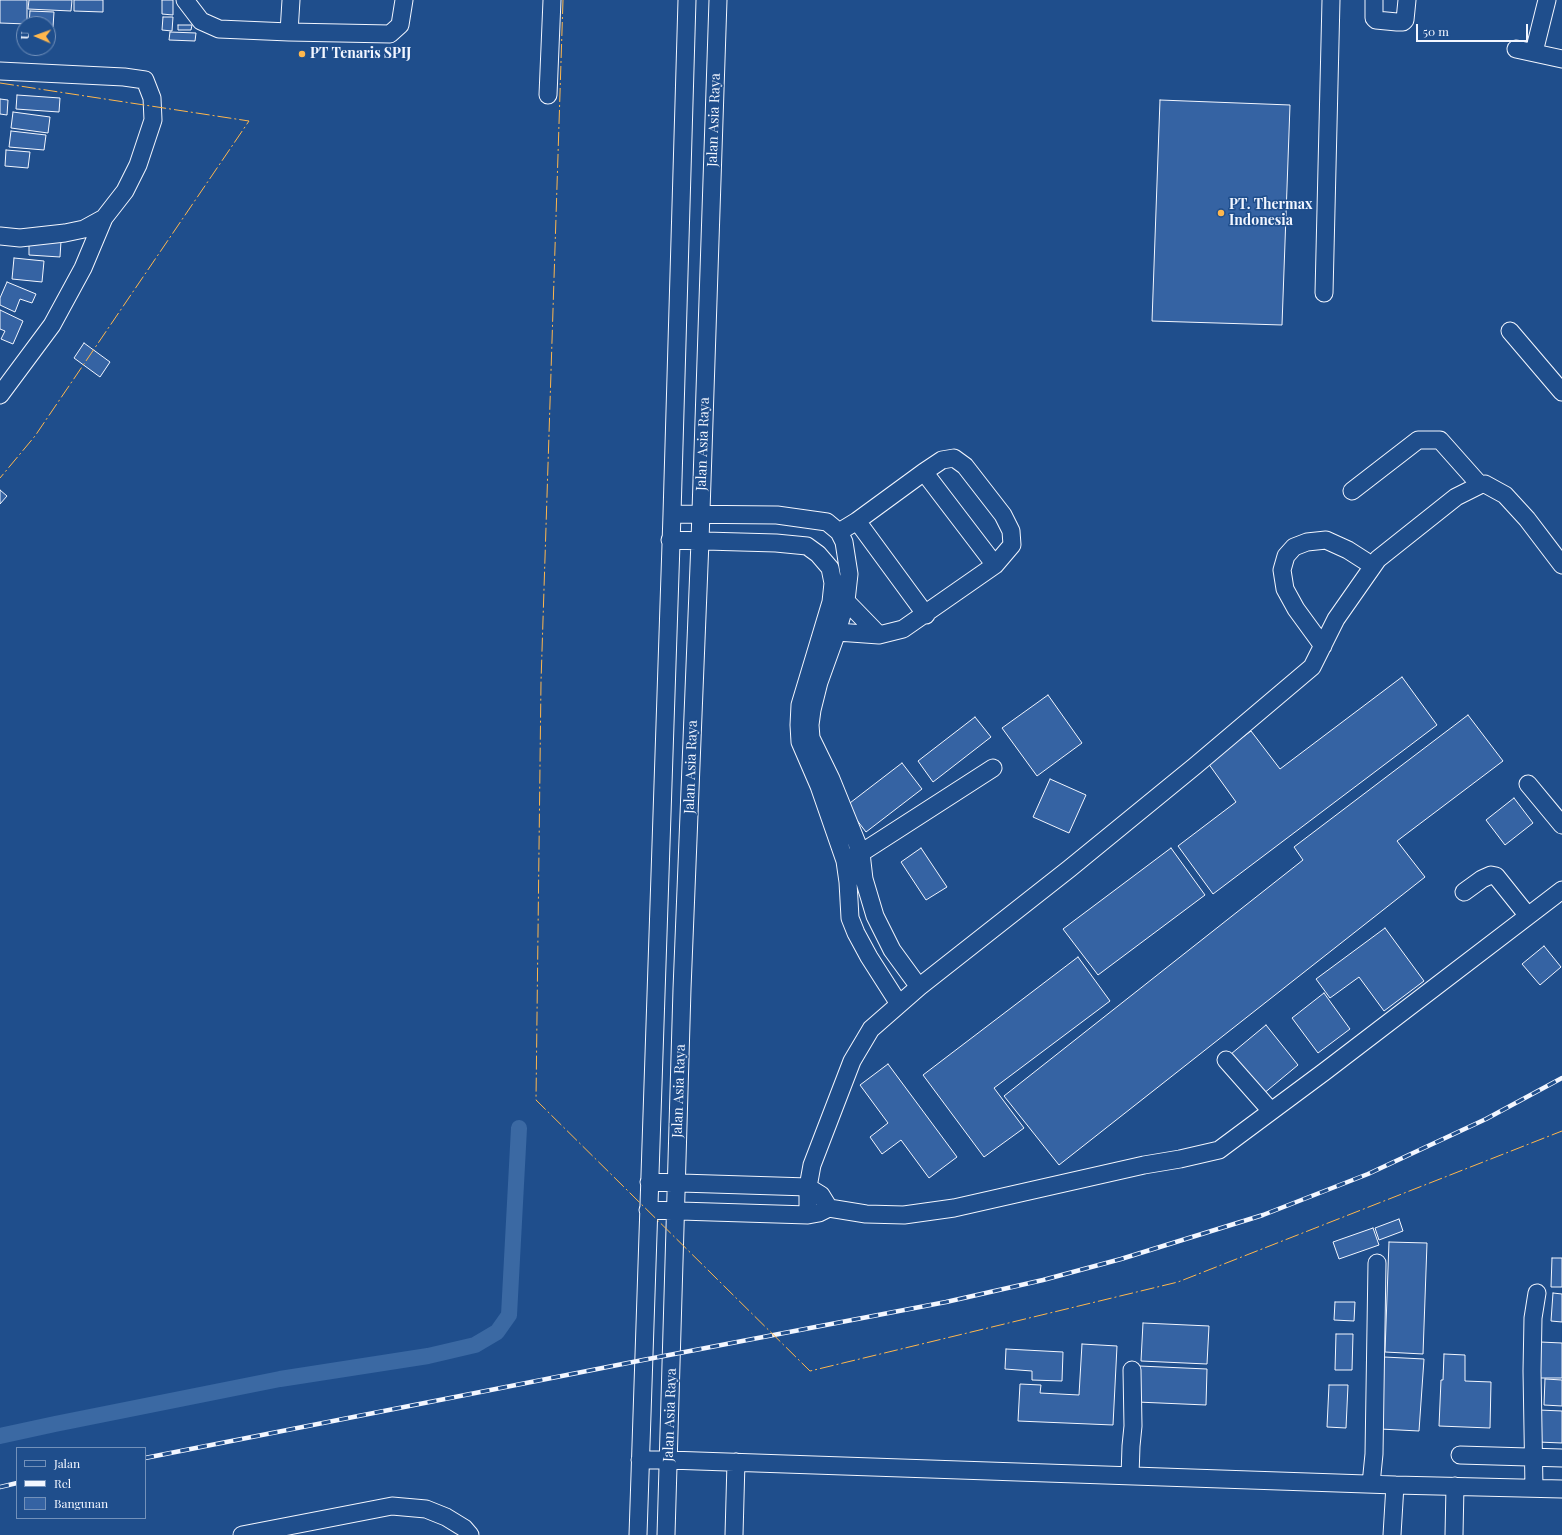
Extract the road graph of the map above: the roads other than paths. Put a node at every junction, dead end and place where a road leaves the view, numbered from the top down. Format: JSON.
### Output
{"nodes":[{"id":1,"x":185,"y":0,"type":"edge"},
{"id":2,"x":291,"y":0,"type":"edge"},
{"id":3,"x":404,"y":0,"type":"edge"},
{"id":4,"x":552,"y":0,"type":"edge"},
{"id":5,"x":688,"y":0,"type":"edge"},
{"id":6,"x":718,"y":0,"type":"edge"},
{"id":7,"x":1330,"y":0,"type":"edge"},
{"id":8,"x":1374,"y":0,"type":"edge"},
{"id":9,"x":1407,"y":0,"type":"edge"},
{"id":10,"x":1547,"y":0,"type":"edge"},
{"id":11,"x":289,"y":32,"type":"junction"},
{"id":12,"x":1516,"y":49,"type":"dead end"},
{"id":13,"x":1534,"y":52,"type":"junction"},
{"id":14,"x":1562,"y":58,"type":"edge"},
{"id":15,"x":0,"y":71,"type":"edge"},
{"id":16,"x":548,"y":95,"type":"dead end"},
{"id":17,"x":104,"y":218,"type":"junction"},
{"id":18,"x":0,"y":236,"type":"edge"},
{"id":19,"x":1324,"y":293,"type":"dead end"},
{"id":20,"x":1510,"y":331,"type":"dead end"},
{"id":21,"x":1562,"y":392,"type":"edge"},
{"id":22,"x":0,"y":395,"type":"edge"},
{"id":23,"x":924,"y":472,"type":"junction"},
{"id":24,"x":1480,"y":484,"type":"junction"},
{"id":25,"x":1352,"y":491,"type":"dead end"},
{"id":26,"x":672,"y":514,"type":"junction"},
{"id":27,"x":701,"y":515,"type":"junction"},
{"id":28,"x":857,"y":521,"type":"junction"},
{"id":29,"x":839,"y":532,"type":"junction"},
{"id":30,"x":670,"y":540,"type":"junction"},
{"id":31,"x":700,"y":542,"type":"junction"},
{"id":32,"x":995,"y":565,"type":"junction"},
{"id":33,"x":1562,"y":565,"type":"edge"},
{"id":34,"x":1373,"y":566,"type":"junction"},
{"id":35,"x":839,"y":599,"type":"junction"},
{"id":36,"x":926,"y":615,"type":"junction"},
{"id":37,"x":831,"y":630,"type":"junction"},
{"id":38,"x":879,"y":635,"type":"junction"},
{"id":39,"x":1323,"y":646,"type":"junction"},
{"id":40,"x":993,"y":768,"type":"dead end"},
{"id":41,"x":825,"y":783,"type":"junction"},
{"id":42,"x":1528,"y":784,"type":"dead end"},
{"id":43,"x":1562,"y":826,"type":"edge"},
{"id":44,"x":861,"y":853,"type":"junction"},
{"id":45,"x":845,"y":861,"type":"junction"},
{"id":46,"x":1562,"y":890,"type":"edge"},
{"id":47,"x":1464,"y":892,"type":"dead end"},
{"id":48,"x":1528,"y":916,"type":"junction"},
{"id":49,"x":920,"y":987,"type":"junction"},
{"id":50,"x":682,"y":989,"type":"junction"},
{"id":51,"x":656,"y":990,"type":"junction"},
{"id":52,"x":899,"y":1004,"type":"junction"},
{"id":53,"x":1226,"y":1060,"type":"dead end"},
{"id":54,"x":1271,"y":1111,"type":"junction"},
{"id":55,"x":649,"y":1182,"type":"junction"},
{"id":56,"x":676,"y":1183,"type":"junction"},
{"id":57,"x":808,"y":1187,"type":"junction"},
{"id":58,"x":829,"y":1208,"type":"junction"},
{"id":59,"x":648,"y":1210,"type":"junction"},
{"id":60,"x":676,"y":1211,"type":"junction"},
{"id":61,"x":808,"y":1215,"type":"junction"},
{"id":62,"x":1377,"y":1263,"type":"dead end"},
{"id":63,"x":1537,"y":1293,"type":"dead end"},
{"id":64,"x":1132,"y":1370,"type":"dead end"},
{"id":65,"x":1460,"y":1454,"type":"dead end"},
{"id":66,"x":1533,"y":1458,"type":"junction"},
{"id":67,"x":1562,"y":1458,"type":"edge"},
{"id":68,"x":640,"y":1460,"type":"junction"},
{"id":69,"x":669,"y":1460,"type":"junction"},
{"id":70,"x":1130,"y":1476,"type":"junction"},
{"id":71,"x":735,"y":1477,"type":"junction"},
{"id":72,"x":1371,"y":1484,"type":"junction"},
{"id":73,"x":1395,"y":1485,"type":"junction"},
{"id":74,"x":1455,"y":1486,"type":"junction"},
{"id":75,"x":1534,"y":1488,"type":"junction"},
{"id":76,"x":1562,"y":1489,"type":"edge"},
{"id":77,"x":242,"y":1535,"type":"edge"},
{"id":78,"x":470,"y":1535,"type":"edge"},
{"id":79,"x":638,"y":1535,"type":"edge"},
{"id":80,"x":666,"y":1535,"type":"edge"},
{"id":81,"x":734,"y":1535,"type":"edge"},
{"id":82,"x":1392,"y":1535,"type":"edge"},
{"id":83,"x":1454,"y":1535,"type":"edge"}],
"edges":[{"from":1,"to":11,"type":"street"},
{"from":2,"to":11,"type":"street"},
{"from":3,"to":11,"type":"street"},
{"from":4,"to":16,"type":"street"},
{"from":5,"to":26,"type":"street","name":"Jalan Asia Raya"},
{"from":6,"to":27,"type":"street","name":"Jalan Asia Raya"},
{"from":7,"to":19,"type":"street"},
{"from":8,"to":9,"type":"street"},
{"from":10,"to":13,"type":"street"},
{"from":12,"to":13,"type":"street"},
{"from":13,"to":14,"type":"street"},
{"from":15,"to":17,"type":"street"},
{"from":17,"to":18,"type":"street"},
{"from":17,"to":22,"type":"street"},
{"from":20,"to":21,"type":"street"},
{"from":23,"to":28,"type":"street"},
{"from":23,"to":32,"type":"street"},
{"from":23,"to":32,"type":"street"},
{"from":24,"to":25,"type":"street"},
{"from":24,"to":33,"type":"street"},
{"from":24,"to":34,"type":"street"},
{"from":26,"to":27,"type":"street"},
{"from":26,"to":30,"type":"street","name":"Jalan Asia Raya"},
{"from":27,"to":29,"type":"street"},
{"from":27,"to":31,"type":"street","name":"Jalan Asia Raya"},
{"from":28,"to":29,"type":"street"},
{"from":28,"to":36,"type":"street"},
{"from":29,"to":35,"type":"street"},
{"from":30,"to":31,"type":"street"},
{"from":30,"to":51,"type":"street","name":"Jalan Asia Raya"},
{"from":31,"to":35,"type":"street"},
{"from":31,"to":50,"type":"street","name":"Jalan Asia Raya"},
{"from":32,"to":36,"type":"street"},
{"from":34,"to":39,"type":"street"},
{"from":34,"to":39,"type":"street"},
{"from":35,"to":37,"type":"street"},
{"from":35,"to":38,"type":"street"},
{"from":36,"to":38,"type":"street"},
{"from":37,"to":38,"type":"street"},
{"from":37,"to":41,"type":"street"},
{"from":39,"to":49,"type":"street"},
{"from":40,"to":44,"type":"street"},
{"from":41,"to":44,"type":"street"},
{"from":41,"to":45,"type":"street"},
{"from":42,"to":43,"type":"street"},
{"from":44,"to":45,"type":"street"},
{"from":44,"to":49,"type":"street"},
{"from":45,"to":52,"type":"street"},
{"from":46,"to":48,"type":"street"},
{"from":47,"to":48,"type":"street"},
{"from":48,"to":54,"type":"street"},
{"from":49,"to":52,"type":"street"},
{"from":50,"to":51,"type":"street"},
{"from":50,"to":56,"type":"street","name":"Jalan Asia Raya"},
{"from":51,"to":55,"type":"street","name":"Jalan Asia Raya"},
{"from":52,"to":57,"type":"street"},
{"from":53,"to":54,"type":"street"},
{"from":54,"to":58,"type":"street"},
{"from":55,"to":56,"type":"street"},
{"from":55,"to":59,"type":"street","name":"Jalan Asia Raya"},
{"from":56,"to":57,"type":"street"},
{"from":56,"to":60,"type":"street","name":"Jalan Asia Raya"},
{"from":57,"to":58,"type":"street"},
{"from":57,"to":61,"type":"street"},
{"from":58,"to":61,"type":"street"},
{"from":59,"to":60,"type":"street"},
{"from":59,"to":68,"type":"street","name":"Jalan Asia Raya"},
{"from":60,"to":61,"type":"street"},
{"from":60,"to":69,"type":"street","name":"Jalan Asia Raya"},
{"from":62,"to":72,"type":"street"},
{"from":63,"to":66,"type":"street"},
{"from":64,"to":70,"type":"street"},
{"from":65,"to":66,"type":"street"},
{"from":66,"to":67,"type":"street"},
{"from":66,"to":75,"type":"street"},
{"from":68,"to":69,"type":"street"},
{"from":68,"to":79,"type":"street","name":"Jalan Asia Raya"},
{"from":69,"to":71,"type":"street"},
{"from":69,"to":80,"type":"street","name":"Jalan Asia Raya"},
{"from":70,"to":71,"type":"street"},
{"from":70,"to":72,"type":"street"},
{"from":71,"to":81,"type":"street"},
{"from":72,"to":73,"type":"street"},
{"from":73,"to":74,"type":"street"},
{"from":73,"to":82,"type":"street"},
{"from":74,"to":75,"type":"street"},
{"from":74,"to":83,"type":"street"},
{"from":75,"to":76,"type":"street"},
{"from":77,"to":78,"type":"street"}]}
